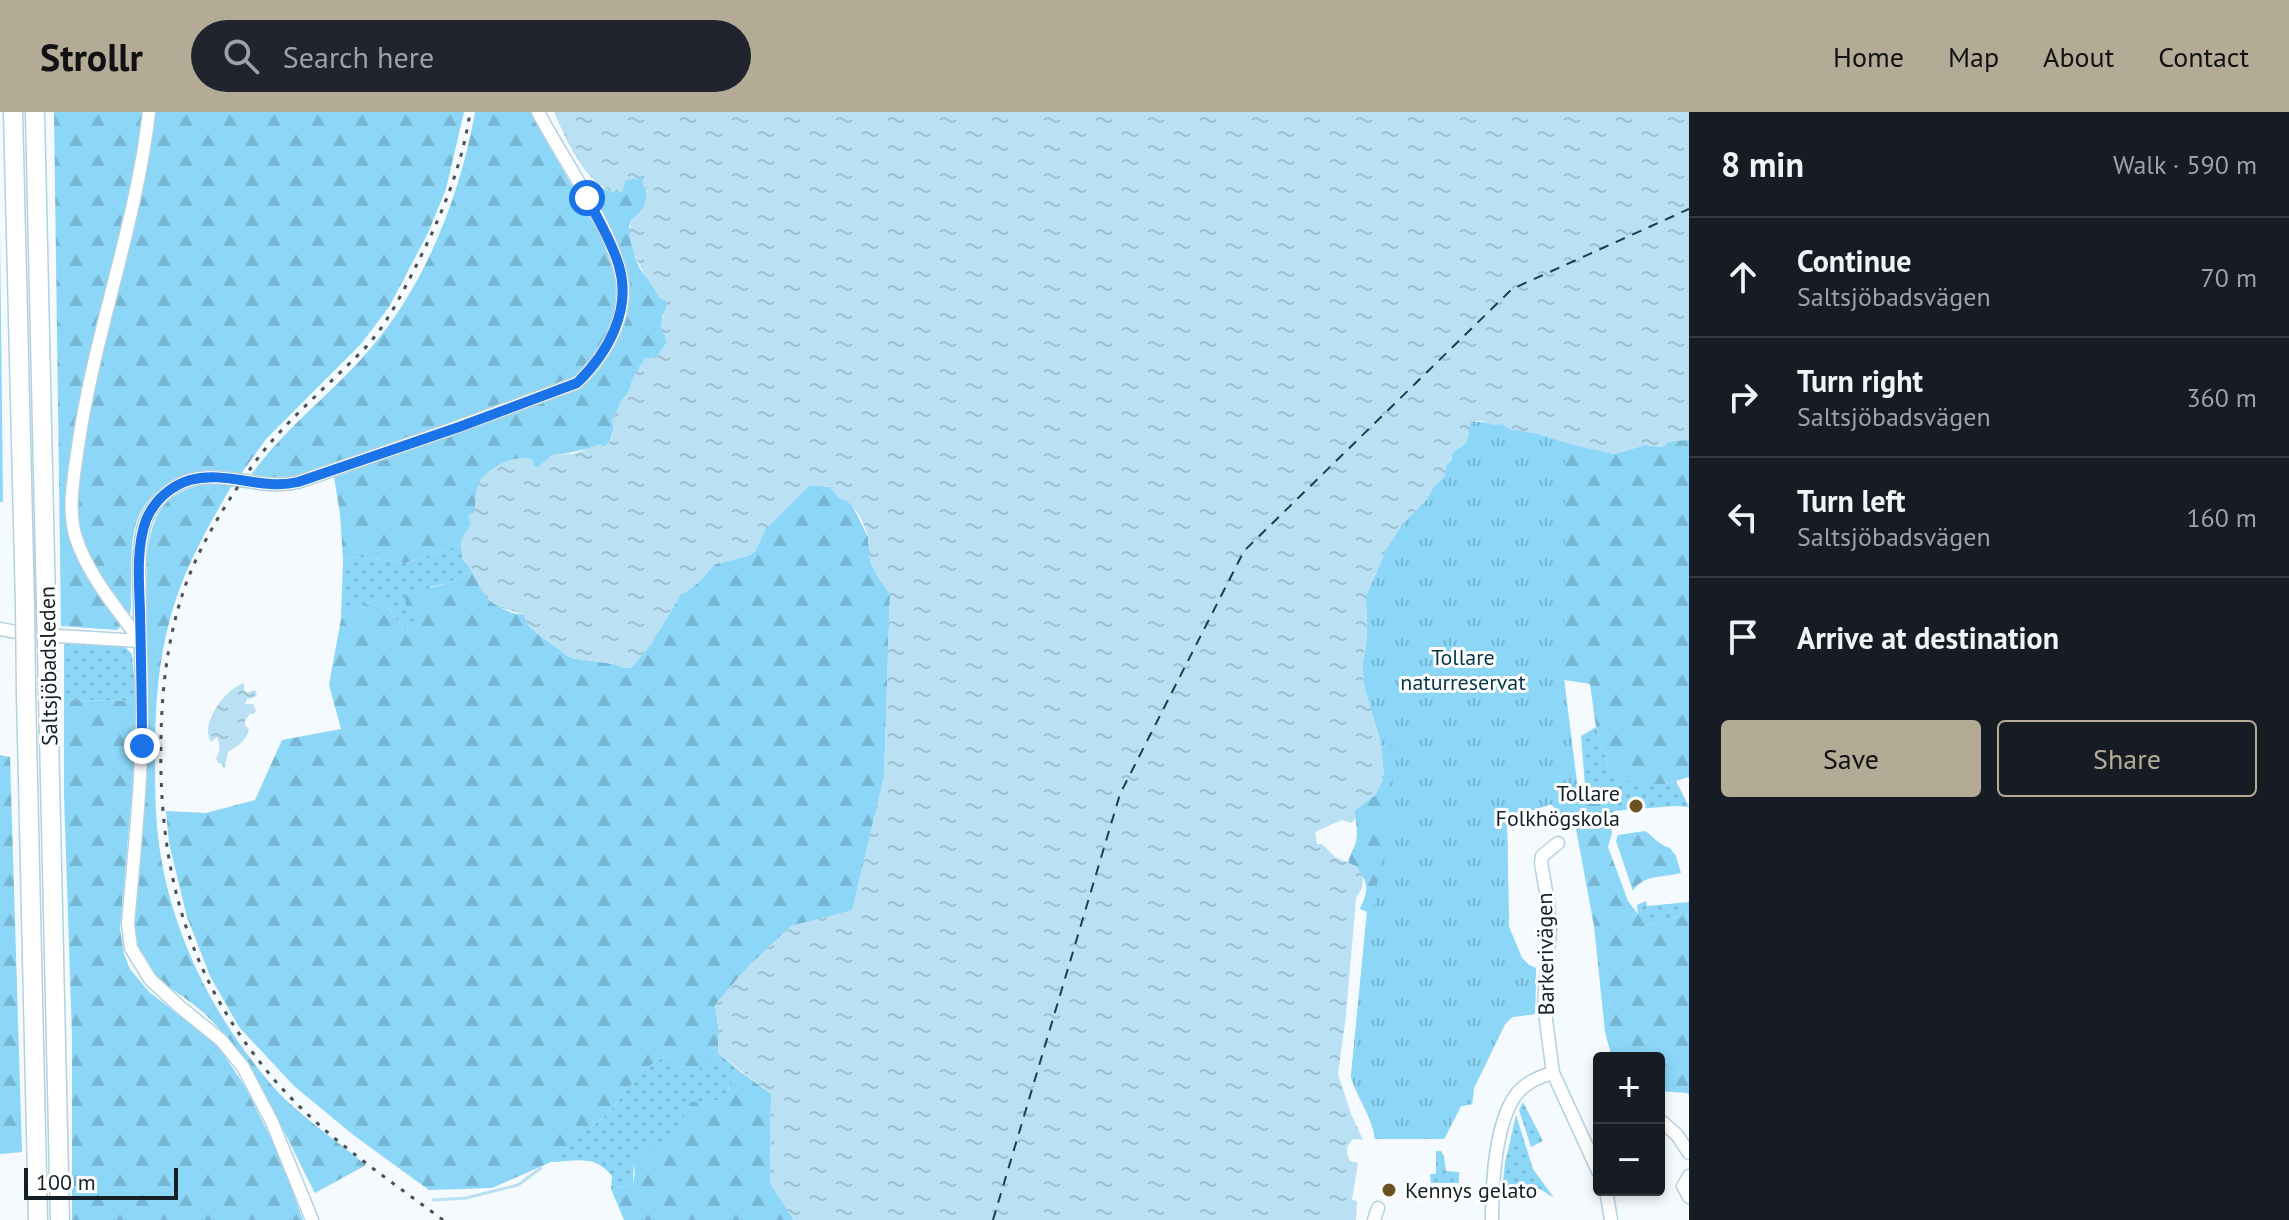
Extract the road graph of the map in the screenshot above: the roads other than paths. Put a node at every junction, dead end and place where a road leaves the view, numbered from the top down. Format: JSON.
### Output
{"nodes":[{"id":1,"x":13,"y":112,"type":"edge"},
{"id":2,"x":35,"y":112,"type":"edge"},
{"id":3,"x":149,"y":112,"type":"edge"},
{"id":4,"x":538,"y":112,"type":"edge"},
{"id":5,"x":0,"y":629,"type":"edge"},
{"id":6,"x":140,"y":641,"type":"junction"},
{"id":7,"x":1558,"y":843,"type":"dead end"},
{"id":8,"x":1553,"y":1073,"type":"junction"},
{"id":9,"x":1665,"y":1124,"type":"edge"},
{"id":10,"x":1593,"y":1151,"type":"edge"},
{"id":11,"x":1689,"y":1153,"type":"edge"},
{"id":12,"x":1689,"y":1176,"type":"edge"},
{"id":13,"x":1607,"y":1196,"type":"edge"},
{"id":14,"x":1689,"y":1197,"type":"edge"},
{"id":15,"x":38,"y":1220,"type":"edge"},
{"id":16,"x":60,"y":1220,"type":"edge"},
{"id":17,"x":312,"y":1220,"type":"edge"},
{"id":18,"x":1492,"y":1220,"type":"edge"},
{"id":19,"x":1611,"y":1220,"type":"edge"}],
"edges":[{"from":1,"to":15,"type":"highway","name":"Saltsjöbadsleden","bridge":true},
{"from":2,"to":16,"type":"highway","name":"Saltsjöbadsleden","bridge":true},
{"from":3,"to":6,"type":"street"},
{"from":4,"to":6,"type":"street"},
{"from":5,"to":6,"type":"street"},
{"from":6,"to":17,"type":"street"},
{"from":7,"to":8,"type":"street","name":"Barkerivägen"},
{"from":8,"to":10,"type":"street","name":"Barkerivägen"},
{"from":8,"to":18,"type":"street"},
{"from":9,"to":11,"type":"street"},
{"from":12,"to":14,"type":"street"},
{"from":13,"to":19,"type":"street"}]}
